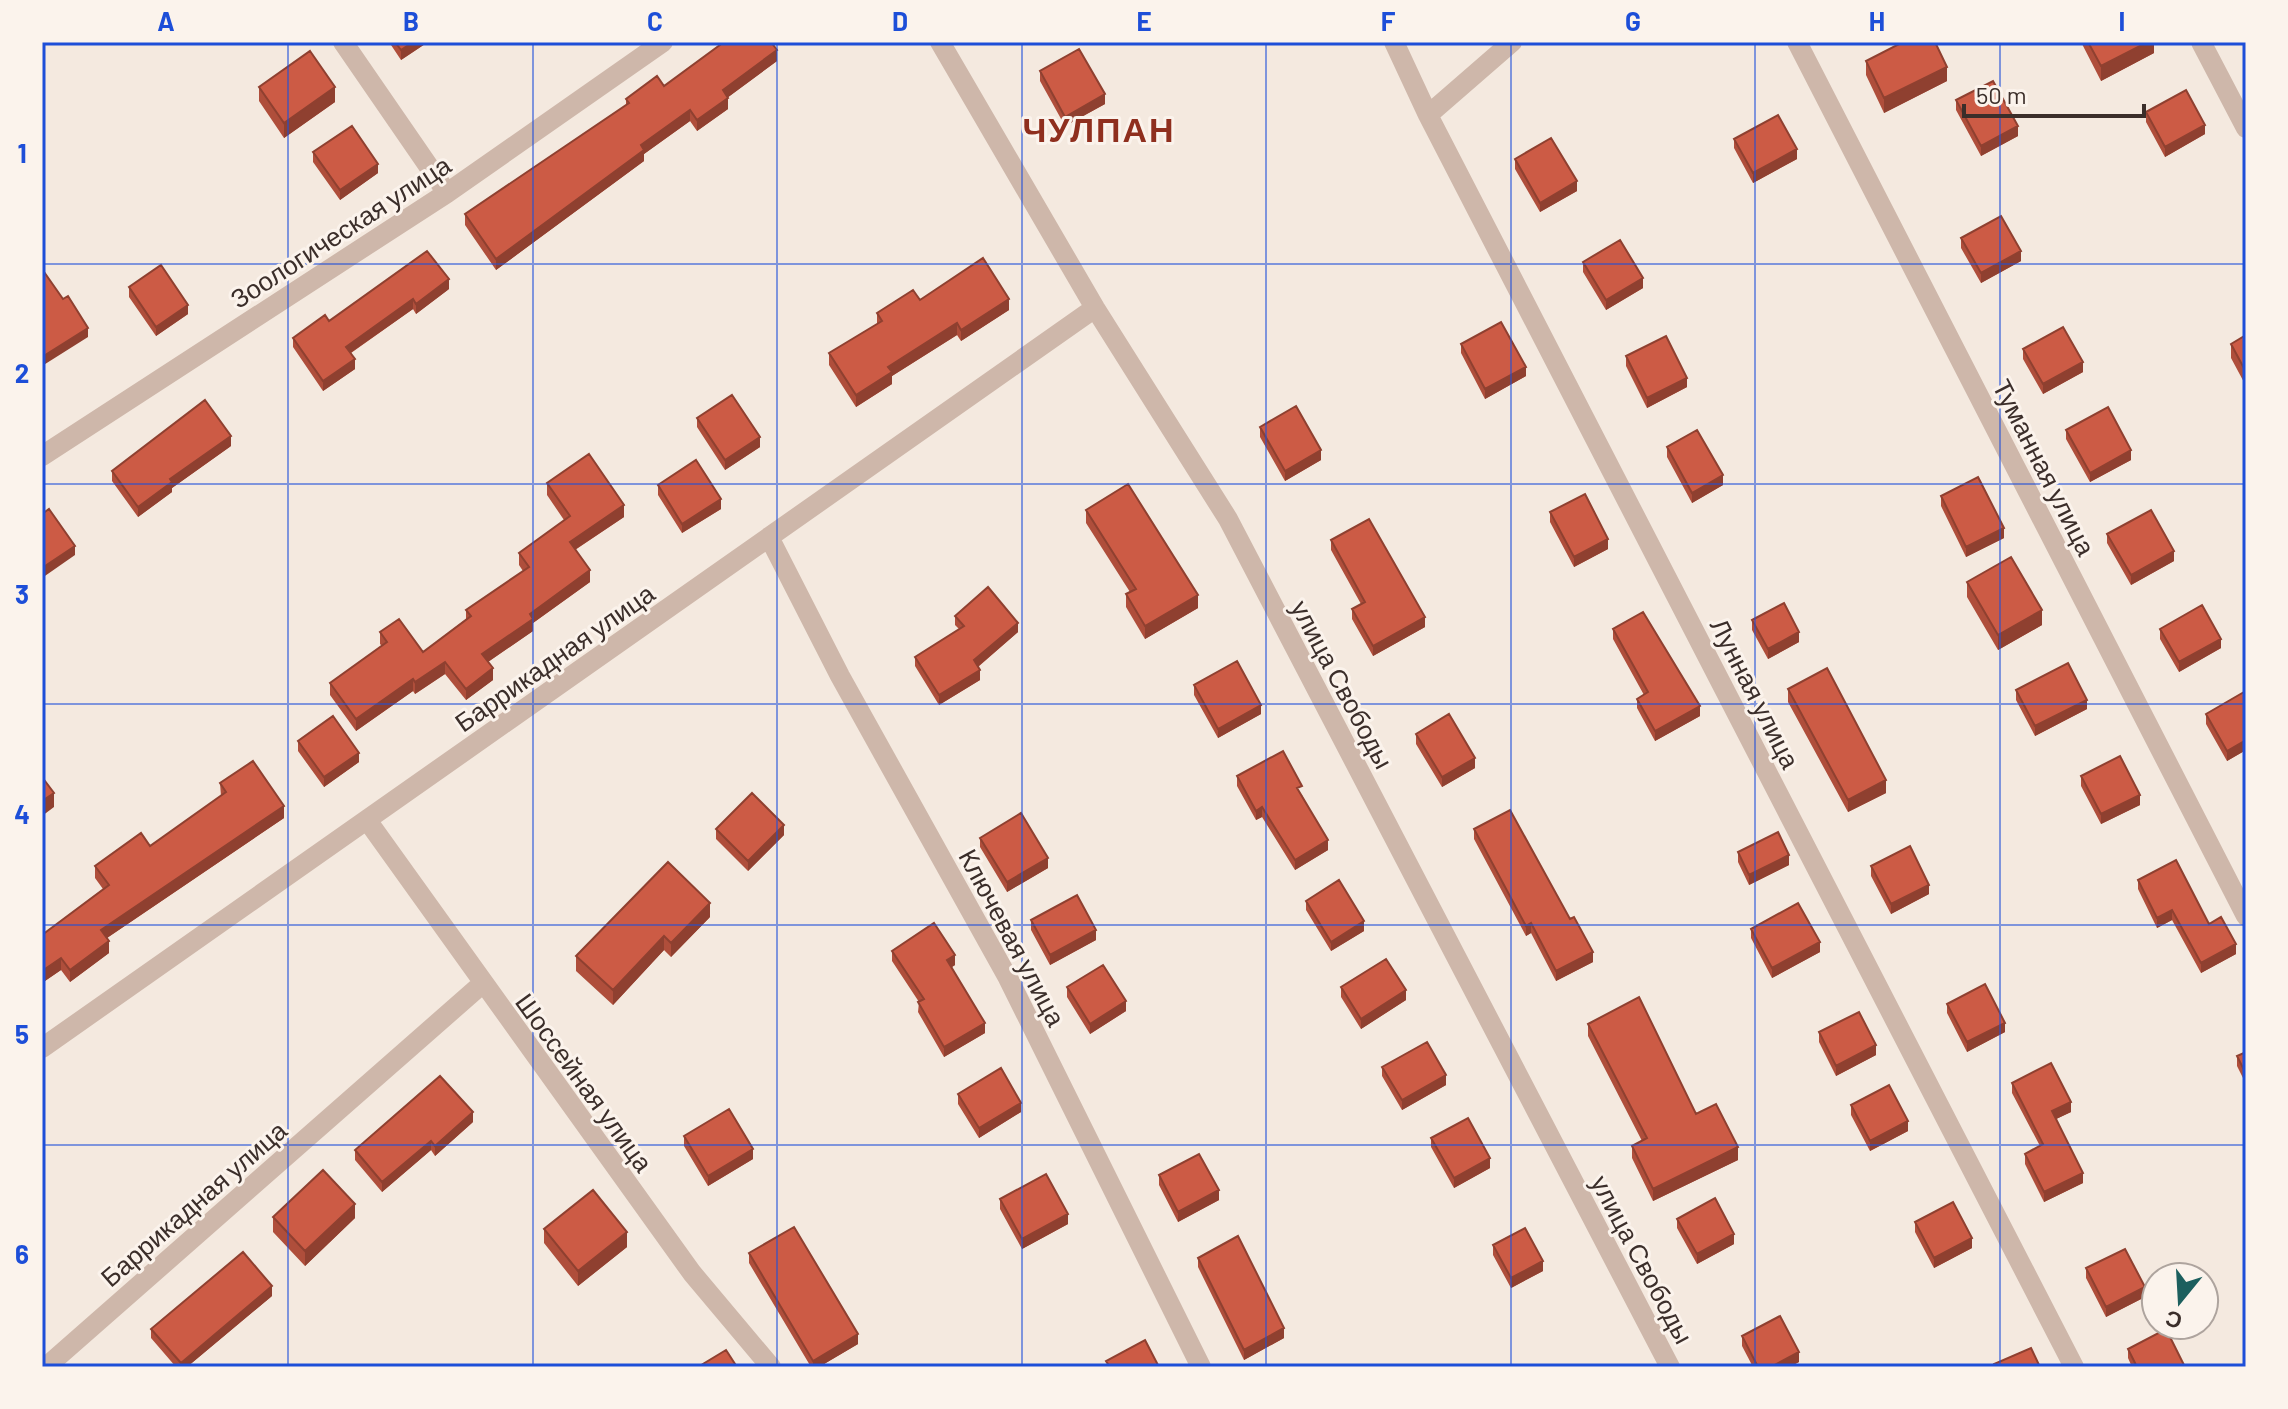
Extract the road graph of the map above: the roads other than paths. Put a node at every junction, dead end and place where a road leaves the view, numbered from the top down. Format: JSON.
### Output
{"nodes":[{"id":1,"x":343,"y":42,"type":"edge"},
{"id":2,"x":663,"y":42,"type":"edge"},
{"id":3,"x":940,"y":42,"type":"edge"},
{"id":4,"x":1394,"y":42,"type":"edge"},
{"id":5,"x":1512,"y":42,"type":"edge"},
{"id":6,"x":1797,"y":42,"type":"edge"},
{"id":7,"x":2201,"y":42,"type":"edge"},
{"id":8,"x":1428,"y":115,"type":"junction"},
{"id":9,"x":2246,"y":128,"type":"edge"},
{"id":10,"x":447,"y":193,"type":"junction"},
{"id":11,"x":1095,"y":308,"type":"junction"},
{"id":12,"x":42,"y":456,"type":"edge"},
{"id":13,"x":769,"y":537,"type":"junction"},
{"id":14,"x":367,"y":820,"type":"junction"},
{"id":15,"x":2246,"y":916,"type":"edge"},
{"id":16,"x":482,"y":984,"type":"junction"},
{"id":17,"x":42,"y":1048,"type":"edge"},
{"id":18,"x":46,"y":1367,"type":"edge"},
{"id":19,"x":771,"y":1367,"type":"edge"},
{"id":20,"x":1201,"y":1367,"type":"edge"},
{"id":21,"x":1670,"y":1367,"type":"edge"},
{"id":22,"x":2074,"y":1367,"type":"edge"}],
"edges":[{"from":1,"to":10,"type":"street"},
{"from":2,"to":10,"type":"street","name":"Зоологическая улица"},
{"from":3,"to":11,"type":"street","name":"улица Свободы"},
{"from":4,"to":8,"type":"street","name":"Лунная улица"},
{"from":5,"to":8,"type":"street"},
{"from":6,"to":15,"type":"street","name":"Туманная улица"},
{"from":7,"to":9,"type":"street"},
{"from":8,"to":22,"type":"street","name":"Лунная улица"},
{"from":10,"to":12,"type":"street","name":"Зоологическая улица"},
{"from":11,"to":13,"type":"street","name":"Баррикадная улица"},
{"from":11,"to":21,"type":"street","name":"улица Свободы"},
{"from":13,"to":14,"type":"street","name":"Баррикадная улица"},
{"from":13,"to":20,"type":"street","name":"Ключевая улица"},
{"from":14,"to":16,"type":"street","name":"Шоссейная улица"},
{"from":14,"to":17,"type":"street","name":"Баррикадная улица"},
{"from":16,"to":18,"type":"street","name":"Баррикадная улица"},
{"from":16,"to":19,"type":"street","name":"Шоссейная улица"}]}
